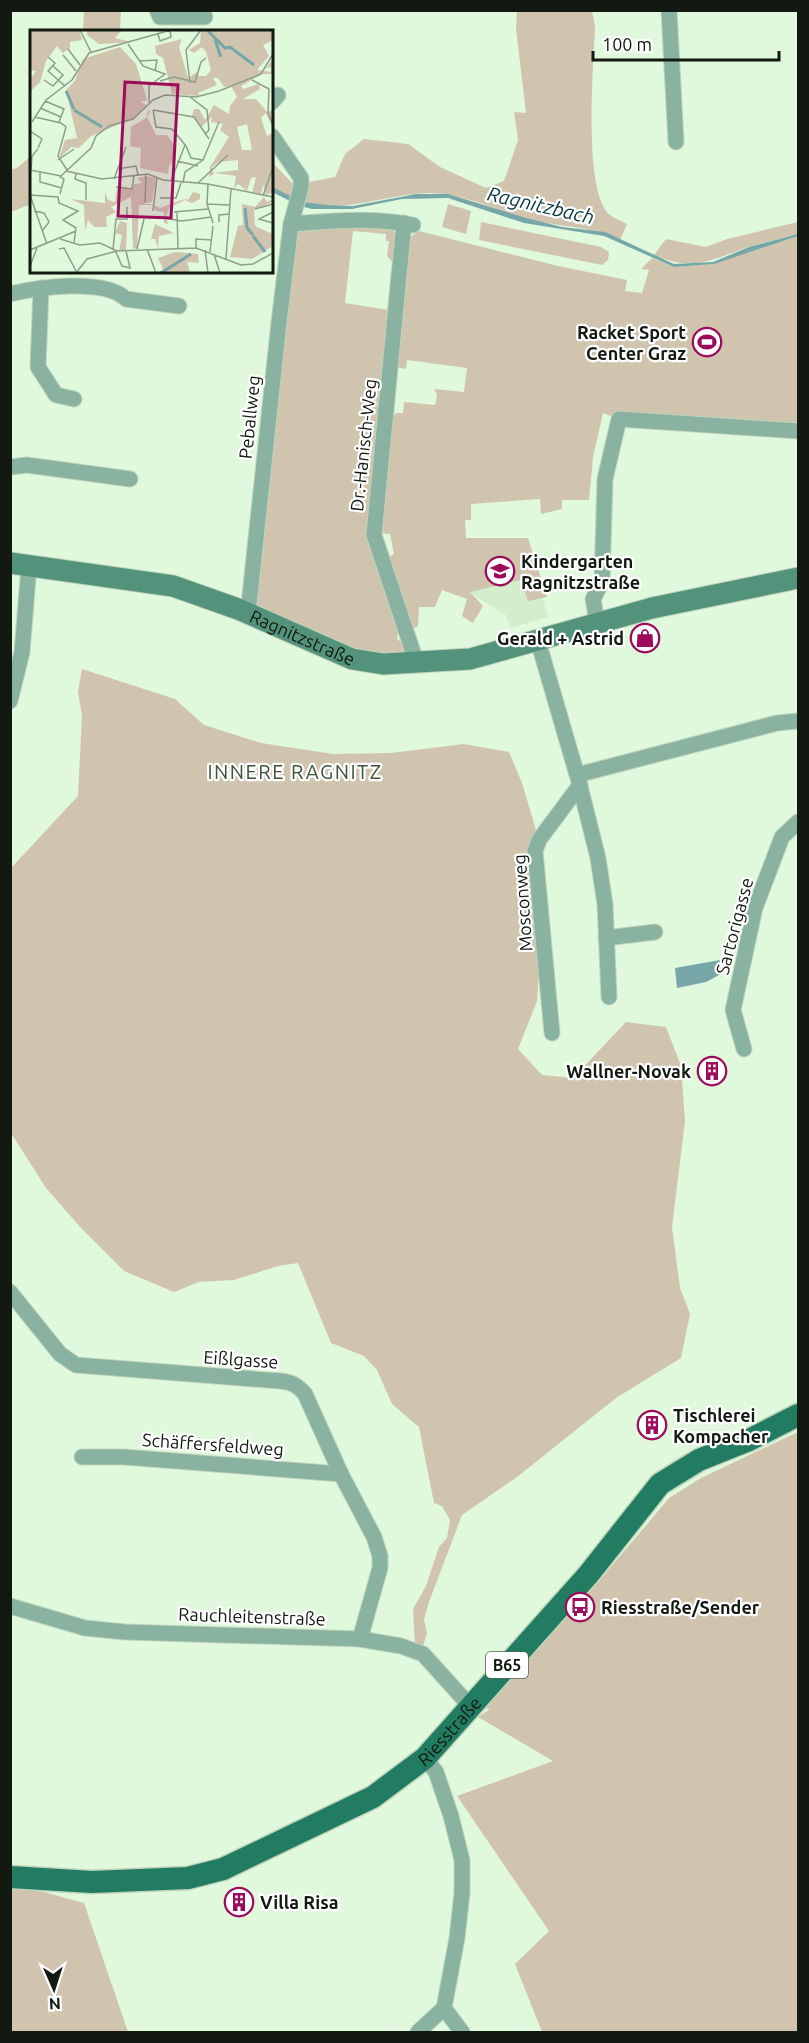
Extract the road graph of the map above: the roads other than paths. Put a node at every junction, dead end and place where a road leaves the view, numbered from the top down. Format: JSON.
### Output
{"nodes":[{"id":1,"x":157,"y":10,"type":"edge"},
{"id":2,"x":669,"y":10,"type":"edge"},
{"id":3,"x":205,"y":17,"type":"dead end"},
{"id":4,"x":273,"y":137,"type":"edge"},
{"id":5,"x":676,"y":142,"type":"dead end"},
{"id":6,"x":291,"y":224,"type":"junction"},
{"id":7,"x":40,"y":288,"type":"junction"},
{"id":8,"x":10,"y":294,"type":"edge"},
{"id":9,"x":179,"y":306,"type":"dead end"},
{"id":10,"x":74,"y":399,"type":"dead end"},
{"id":11,"x":798,"y":431,"type":"edge"},
{"id":12,"x":10,"y":467,"type":"edge"},
{"id":13,"x":130,"y":479,"type":"dead end"},
{"id":14,"x":20,"y":565,"type":"edge"},
{"id":15,"x":798,"y":578,"type":"edge"},
{"id":16,"x":248,"y":614,"type":"junction"},
{"id":17,"x":597,"y":622,"type":"junction"},
{"id":18,"x":538,"y":641,"type":"junction"},
{"id":19,"x":415,"y":664,"type":"junction"},
{"id":20,"x":10,"y":701,"type":"edge"},
{"id":21,"x":798,"y":721,"type":"edge"},
{"id":22,"x":579,"y":780,"type":"junction"},
{"id":23,"x":798,"y":822,"type":"edge"},
{"id":24,"x":655,"y":932,"type":"dead end"},
{"id":25,"x":606,"y":938,"type":"junction"},
{"id":26,"x":609,"y":997,"type":"dead end"},
{"id":27,"x":552,"y":1033,"type":"dead end"},
{"id":28,"x":744,"y":1049,"type":"dead end"},
{"id":29,"x":10,"y":1292,"type":"edge"},
{"id":30,"x":798,"y":1415,"type":"edge"},
{"id":31,"x":82,"y":1457,"type":"dead end"},
{"id":32,"x":341,"y":1474,"type":"junction"},
{"id":33,"x":10,"y":1606,"type":"edge"},
{"id":34,"x":360,"y":1639,"type":"junction"},
{"id":35,"x":470,"y":1706,"type":"junction"},
{"id":36,"x":425,"y":1758,"type":"junction"},
{"id":37,"x":10,"y":1877,"type":"edge"},
{"id":38,"x":444,"y":2008,"type":"junction"},
{"id":39,"x":418,"y":2032,"type":"edge"},
{"id":40,"x":462,"y":2032,"type":"edge"}],
"edges":[{"from":1,"to":3,"type":"street"},
{"from":2,"to":5,"type":"street"},
{"from":4,"to":6,"type":"street","name":"Peballweg"},
{"from":6,"to":16,"type":"street","name":"Peballweg"},
{"from":6,"to":19,"type":"street","name":"Dr.-Hanisch-Weg"},
{"from":7,"to":8,"type":"street"},
{"from":7,"to":9,"type":"street"},
{"from":7,"to":10,"type":"street"},
{"from":11,"to":17,"type":"street"},
{"from":12,"to":13,"type":"street"},
{"from":14,"to":16,"type":"main road","name":"Ragnitzstraße"},
{"from":14,"to":20,"type":"street"},
{"from":15,"to":17,"type":"main road","name":"Ragnitzstraße"},
{"from":16,"to":19,"type":"main road","name":"Ragnitzstraße"},
{"from":17,"to":18,"type":"main road","name":"Ragnitzstraße"},
{"from":18,"to":19,"type":"main road","name":"Ragnitzstraße"},
{"from":18,"to":22,"type":"street"},
{"from":21,"to":22,"type":"street"},
{"from":22,"to":25,"type":"street"},
{"from":22,"to":27,"type":"street","name":"Mosconweg"},
{"from":23,"to":28,"type":"street","name":"Sartorigasse"},
{"from":24,"to":25,"type":"street"},
{"from":25,"to":26,"type":"street"},
{"from":29,"to":32,"type":"street","name":"Eißlgasse"},
{"from":30,"to":35,"type":"main road","name":"Riesstraße","number":"B65"},
{"from":31,"to":32,"type":"street","name":"Schäffersfeldweg"},
{"from":32,"to":34,"type":"street","name":"Eißlgasse"},
{"from":33,"to":34,"type":"street","name":"Rauchleitenstraße"},
{"from":34,"to":35,"type":"street","name":"Rauchleitenstraße"},
{"from":35,"to":36,"type":"main road","name":"Riesstraße","number":"B65"},
{"from":36,"to":37,"type":"main road","name":"Riesstraße","number":"B65"},
{"from":36,"to":38,"type":"street"},
{"from":38,"to":39,"type":"street"},
{"from":38,"to":40,"type":"street"}]}
